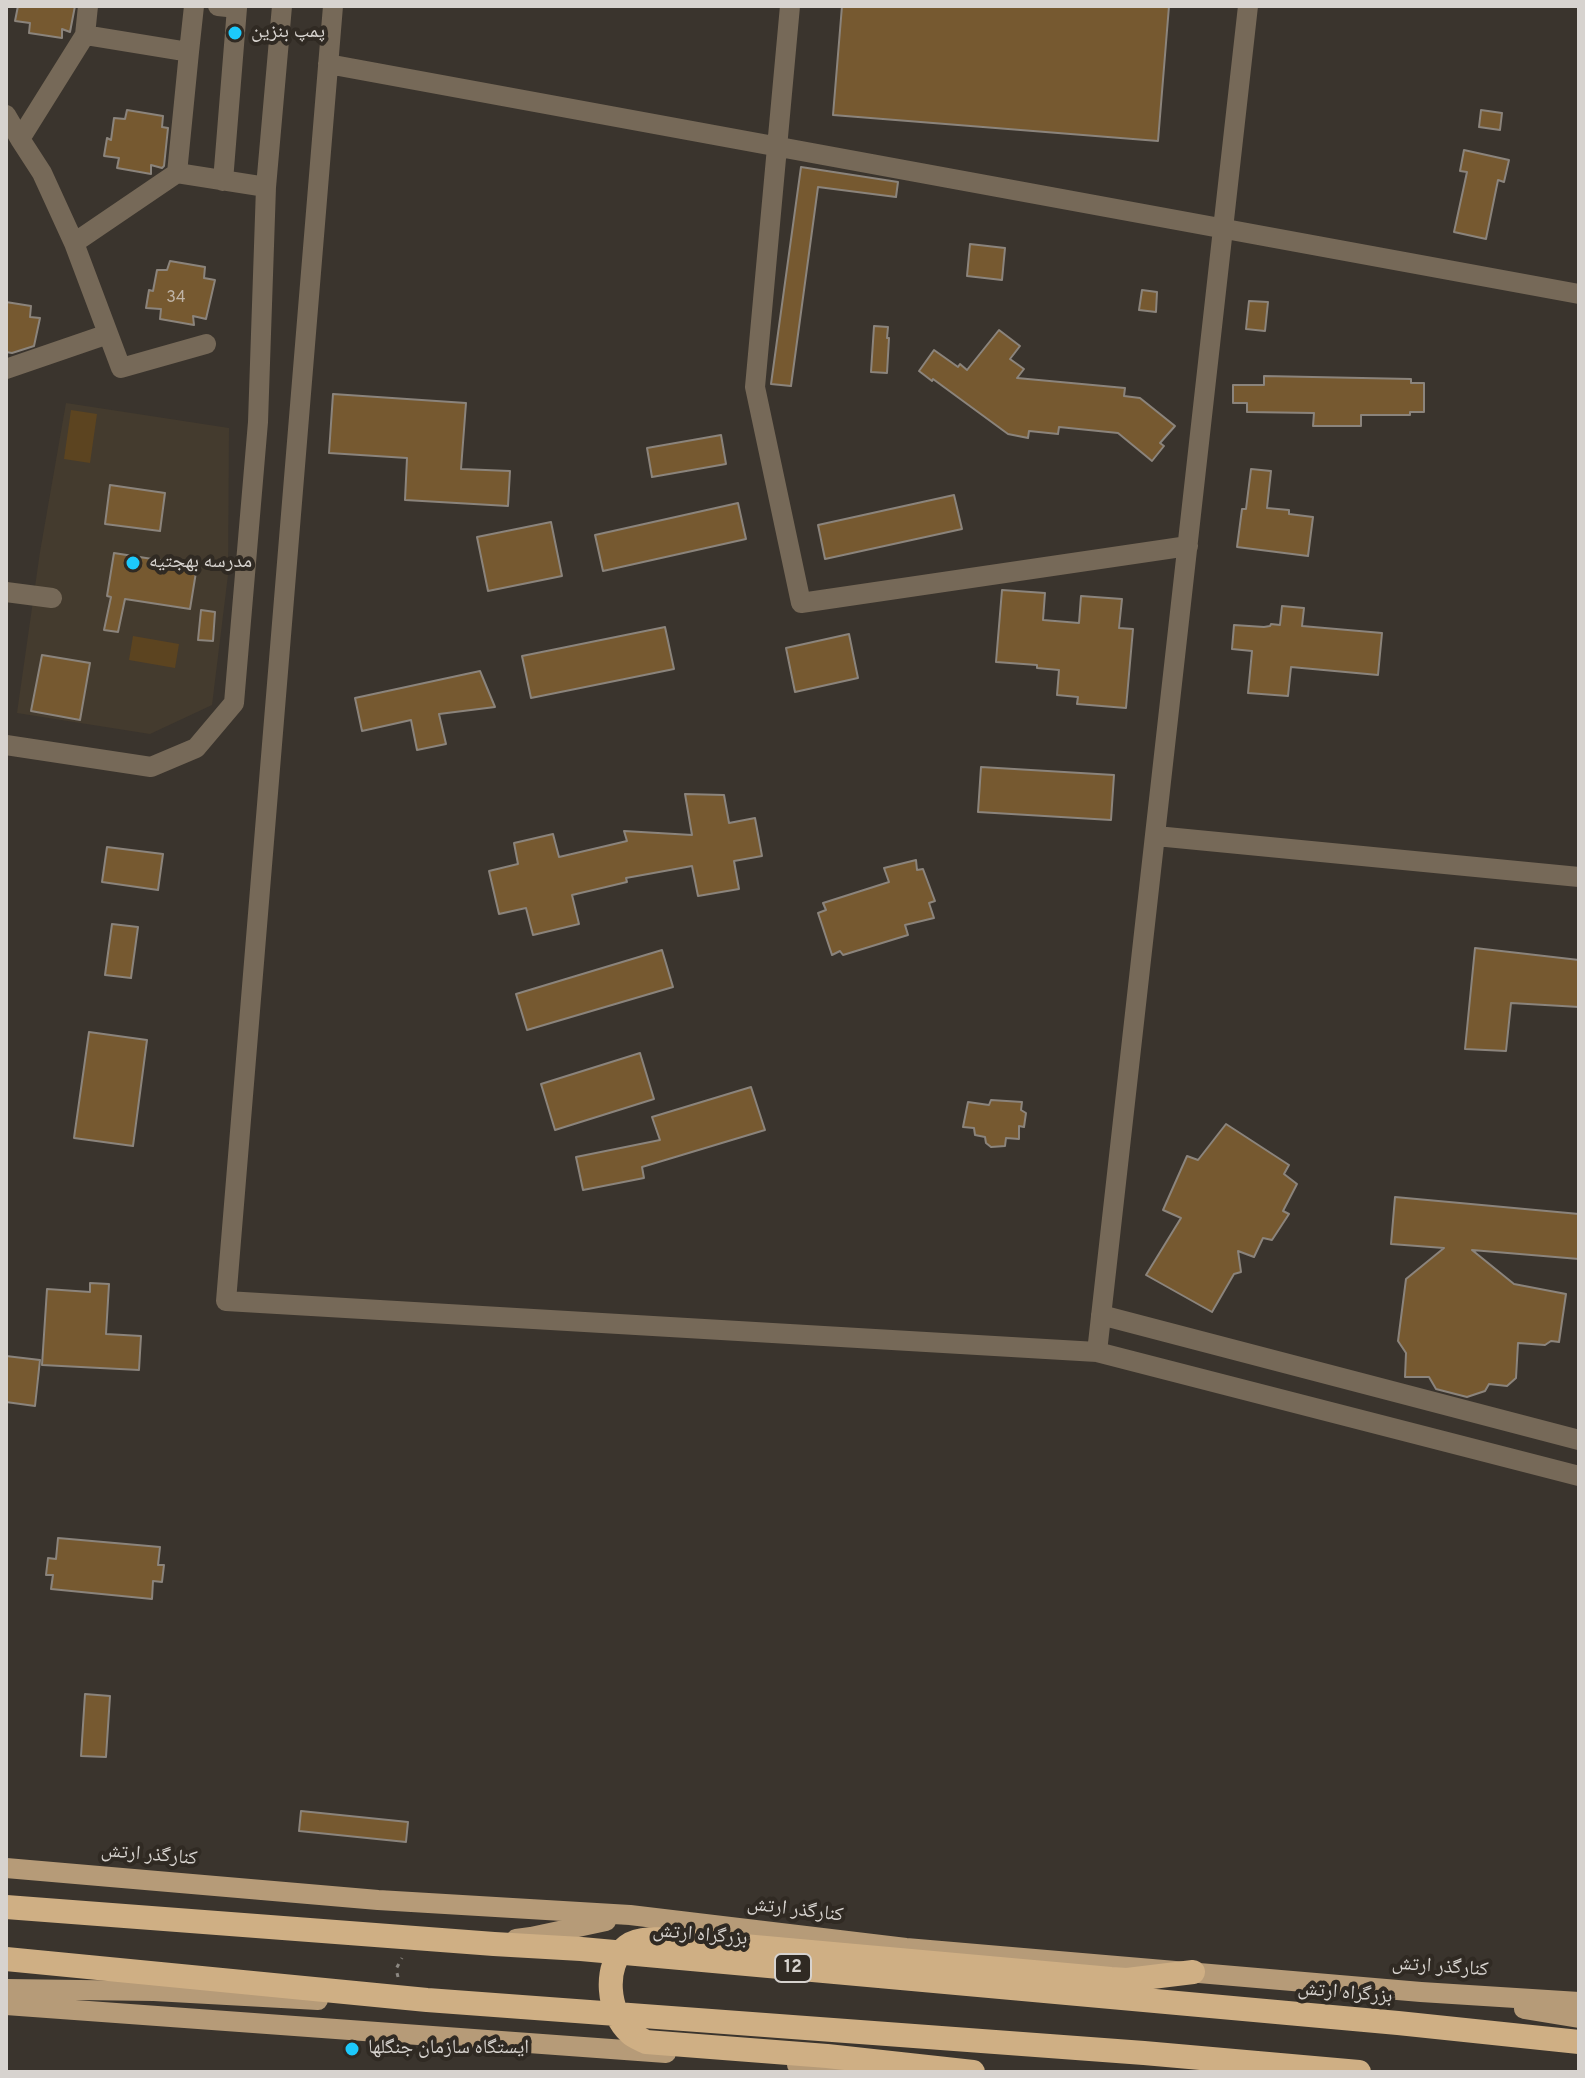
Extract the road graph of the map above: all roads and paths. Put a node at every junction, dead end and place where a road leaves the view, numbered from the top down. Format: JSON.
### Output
{"nodes":[{"id":1,"x":88,"y":6,"type":"edge"},
{"id":2,"x":194,"y":6,"type":"edge"},
{"id":3,"x":218,"y":6,"type":"edge"},
{"id":4,"x":282,"y":6,"type":"edge"},
{"id":5,"x":333,"y":6,"type":"edge"},
{"id":6,"x":790,"y":6,"type":"edge"},
{"id":7,"x":1248,"y":6,"type":"edge"},
{"id":8,"x":85,"y":35,"type":"junction"},
{"id":9,"x":189,"y":52,"type":"junction"},
{"id":10,"x":328,"y":64,"type":"junction"},
{"id":11,"x":6,"y":115,"type":"edge"},
{"id":12,"x":20,"y":139,"type":"junction"},
{"id":13,"x":778,"y":147,"type":"junction"},
{"id":14,"x":177,"y":173,"type":"junction"},
{"id":15,"x":223,"y":181,"type":"junction"},
{"id":16,"x":266,"y":187,"type":"junction"},
{"id":17,"x":1224,"y":229,"type":"junction"},
{"id":18,"x":74,"y":243,"type":"junction"},
{"id":19,"x":1579,"y":294,"type":"edge"},
{"id":20,"x":108,"y":334,"type":"junction"},
{"id":21,"x":206,"y":344,"type":"dead end"},
{"id":22,"x":6,"y":369,"type":"edge"},
{"id":23,"x":1188,"y":546,"type":"junction"},
{"id":24,"x":6,"y":592,"type":"edge"},
{"id":25,"x":52,"y":598,"type":"dead end"},
{"id":26,"x":6,"y":745,"type":"edge"},
{"id":27,"x":1156,"y":836,"type":"junction"},
{"id":28,"x":1579,"y":877,"type":"edge"},
{"id":29,"x":1101,"y":1315,"type":"junction"},
{"id":30,"x":1097,"y":1352,"type":"junction"},
{"id":31,"x":1579,"y":1440,"type":"edge"},
{"id":32,"x":1579,"y":1476,"type":"edge"},
{"id":33,"x":6,"y":1868,"type":"edge"},
{"id":34,"x":6,"y":1907,"type":"edge"},
{"id":35,"x":630,"y":1915,"type":"junction"},
{"id":36,"x":475,"y":1943,"type":"junction"},
{"id":37,"x":410,"y":1951,"type":"dead end"},
{"id":38,"x":6,"y":1959,"type":"edge"},
{"id":39,"x":1193,"y":1972,"type":"junction"},
{"id":40,"x":405,"y":1983,"type":"dead end"},
{"id":41,"x":6,"y":1989,"type":"edge"},
{"id":42,"x":1421,"y":1992,"type":"junction"},
{"id":43,"x":427,"y":2000,"type":"junction"},
{"id":44,"x":1579,"y":2002,"type":"edge"},
{"id":45,"x":6,"y":2005,"type":"edge"},
{"id":46,"x":1579,"y":2018,"type":"edge"},
{"id":47,"x":1579,"y":2042,"type":"edge"},
{"id":48,"x":861,"y":2072,"type":"edge"},
{"id":49,"x":973,"y":2072,"type":"edge"},
{"id":50,"x":1359,"y":2072,"type":"edge"}],
"edges":[{"from":1,"to":8,"type":"street"},
{"from":2,"to":9,"type":"street"},
{"from":3,"to":15,"type":"street"},
{"from":4,"to":16,"type":"street"},
{"from":5,"to":10,"type":"street"},
{"from":6,"to":13,"type":"street"},
{"from":7,"to":17,"type":"street"},
{"from":8,"to":9,"type":"street"},
{"from":8,"to":12,"type":"street"},
{"from":9,"to":14,"type":"street"},
{"from":10,"to":13,"type":"street"},
{"from":10,"to":30,"type":"street"},
{"from":11,"to":12,"type":"street"},
{"from":12,"to":18,"type":"street"},
{"from":13,"to":17,"type":"street"},
{"from":13,"to":23,"type":"street"},
{"from":14,"to":15,"type":"street"},
{"from":14,"to":18,"type":"street"},
{"from":15,"to":16,"type":"street"},
{"from":16,"to":26,"type":"street"},
{"from":17,"to":19,"type":"street"},
{"from":17,"to":23,"type":"street"},
{"from":18,"to":20,"type":"street"},
{"from":20,"to":21,"type":"street"},
{"from":20,"to":22,"type":"street"},
{"from":23,"to":27,"type":"street"},
{"from":24,"to":25,"type":"street"},
{"from":27,"to":28,"type":"street"},
{"from":27,"to":29,"type":"street"},
{"from":29,"to":30,"type":"street"},
{"from":29,"to":31,"type":"street"},
{"from":30,"to":32,"type":"street"},
{"from":33,"to":35,"type":"main road","name":"کنارگذر ارتش"},
{"from":34,"to":36,"type":"highway","name":"بزرگراه ارتش","number":"12"},
{"from":35,"to":36,"type":"main road"},
{"from":35,"to":39,"type":"main road","name":"کنارگذر ارتش"},
{"from":36,"to":47,"type":"highway","name":"بزرگراه ارتش","number":"12"},
{"from":37,"to":40,"type":"path"},
{"from":38,"to":43,"type":"highway"},
{"from":39,"to":42,"type":"main road","name":"کنارگذر ارتش"},
{"from":39,"to":49,"type":"highway"},
{"from":41,"to":43,"type":"main road"},
{"from":42,"to":44,"type":"main road","name":"کنارگذر ارتش"},
{"from":42,"to":46,"type":"main road"},
{"from":43,"to":50,"type":"highway"},
{"from":45,"to":48,"type":"main road"}]}
